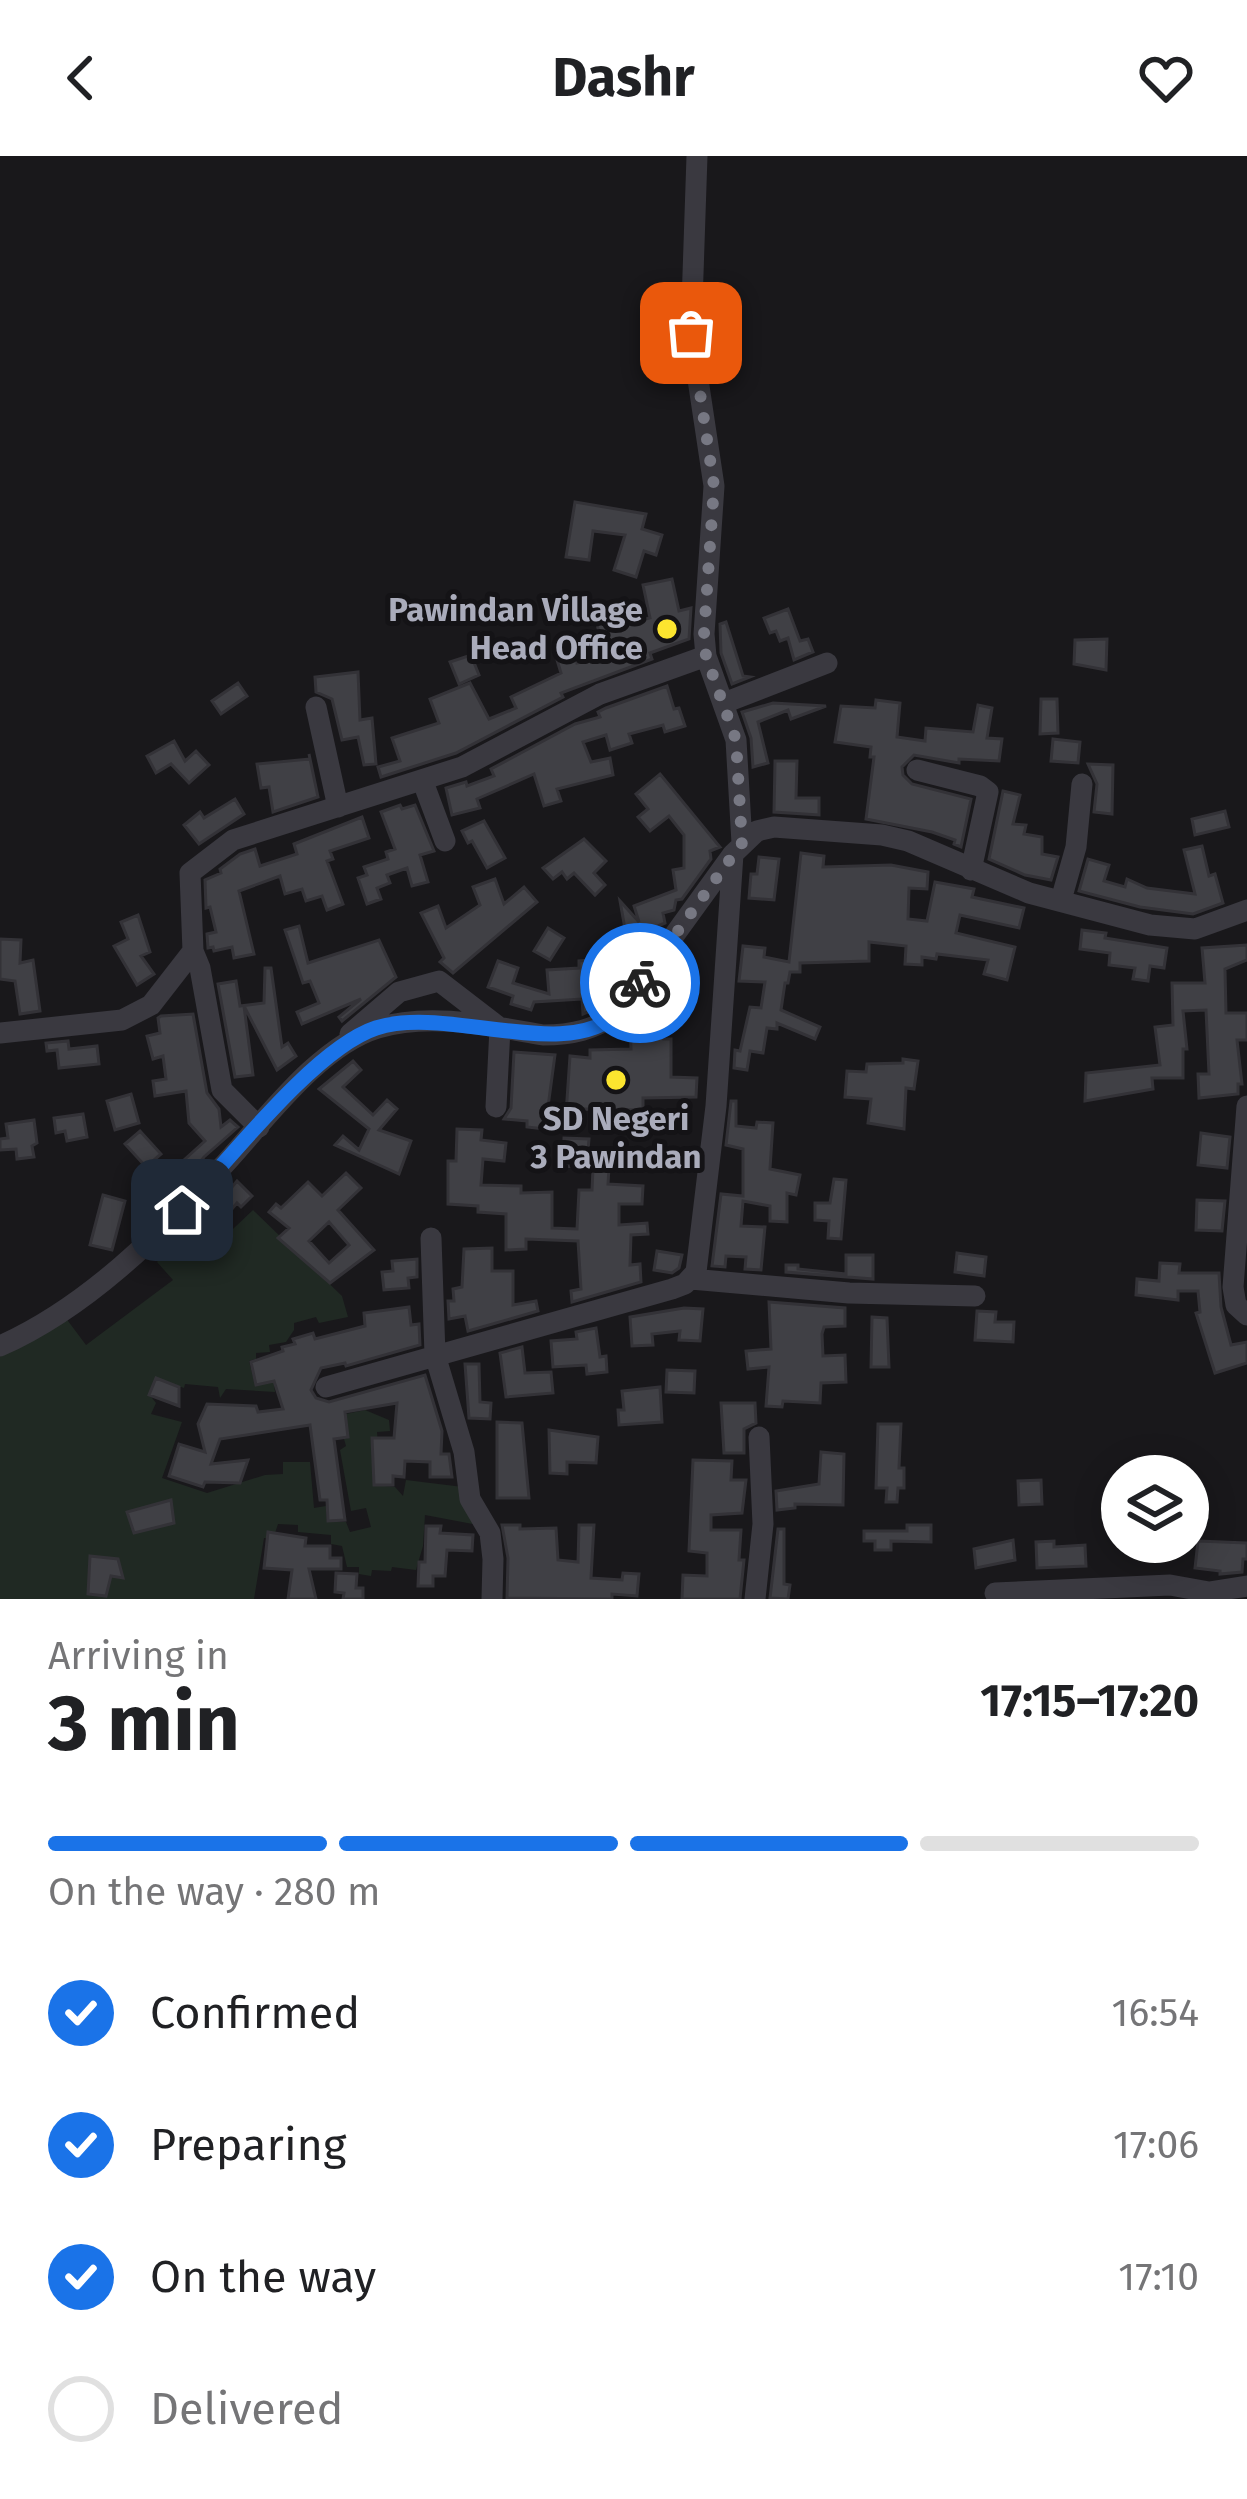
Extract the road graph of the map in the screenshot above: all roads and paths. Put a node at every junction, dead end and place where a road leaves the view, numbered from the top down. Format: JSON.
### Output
{"nodes":[{"id":1,"x":697,"y":156,"type":"edge"},
{"id":2,"x":706,"y":656,"type":"junction"},
{"id":3,"x":826,"y":663,"type":"dead end"},
{"id":4,"x":724,"y":703,"type":"junction"},
{"id":5,"x":316,"y":707,"type":"dead end"},
{"id":6,"x":917,"y":770,"type":"dead end"},
{"id":7,"x":423,"y":782,"type":"junction"},
{"id":8,"x":1082,"y":784,"type":"dead end"},
{"id":9,"x":338,"y":807,"type":"junction"},
{"id":10,"x":445,"y":841,"type":"dead end"},
{"id":11,"x":738,"y":849,"type":"junction"},
{"id":12,"x":971,"y":870,"type":"junction"},
{"id":13,"x":1061,"y":900,"type":"junction"},
{"id":14,"x":1247,"y":910,"type":"edge"},
{"id":15,"x":193,"y":951,"type":"junction"},
{"id":16,"x":500,"y":1028,"type":"junction"},
{"id":17,"x":0,"y":1033,"type":"edge"},
{"id":18,"x":338,"y":1048,"type":"junction"},
{"id":19,"x":1247,"y":1106,"type":"edge"},
{"id":20,"x":496,"y":1107,"type":"dead end"},
{"id":21,"x":259,"y":1127,"type":"junction"},
{"id":22,"x":431,"y":1238,"type":"dead end"},
{"id":23,"x":691,"y":1279,"type":"junction"},
{"id":24,"x":975,"y":1296,"type":"dead end"},
{"id":25,"x":1247,"y":1316,"type":"edge"},
{"id":26,"x":0,"y":1346,"type":"edge"},
{"id":27,"x":435,"y":1355,"type":"junction"},
{"id":28,"x":326,"y":1387,"type":"dead end"},
{"id":29,"x":759,"y":1437,"type":"dead end"},
{"id":30,"x":1247,"y":1586,"type":"edge"},
{"id":31,"x":995,"y":1593,"type":"dead end"},
{"id":32,"x":492,"y":1599,"type":"edge"},
{"id":33,"x":755,"y":1599,"type":"edge"}],
"edges":[{"from":1,"to":2,"type":"street"},
{"from":2,"to":4,"type":"street"},
{"from":2,"to":7,"type":"street"},
{"from":3,"to":4,"type":"street"},
{"from":4,"to":11,"type":"street"},
{"from":5,"to":9,"type":"street"},
{"from":6,"to":12,"type":"street"},
{"from":7,"to":9,"type":"street"},
{"from":7,"to":10,"type":"street"},
{"from":8,"to":13,"type":"street"},
{"from":9,"to":15,"type":"street"},
{"from":11,"to":12,"type":"street"},
{"from":11,"to":16,"type":"street"},
{"from":11,"to":23,"type":"street"},
{"from":12,"to":13,"type":"street"},
{"from":13,"to":14,"type":"street"},
{"from":15,"to":17,"type":"street"},
{"from":15,"to":21,"type":"street"},
{"from":16,"to":18,"type":"street"},
{"from":16,"to":18,"type":"street"},
{"from":16,"to":20,"type":"street"},
{"from":18,"to":21,"type":"street"},
{"from":19,"to":25,"type":"street"},
{"from":21,"to":26,"type":"street"},
{"from":22,"to":27,"type":"street"},
{"from":23,"to":24,"type":"street"},
{"from":23,"to":27,"type":"street"},
{"from":27,"to":28,"type":"street"},
{"from":27,"to":32,"type":"street"},
{"from":29,"to":33,"type":"street"},
{"from":30,"to":31,"type":"street"}]}
